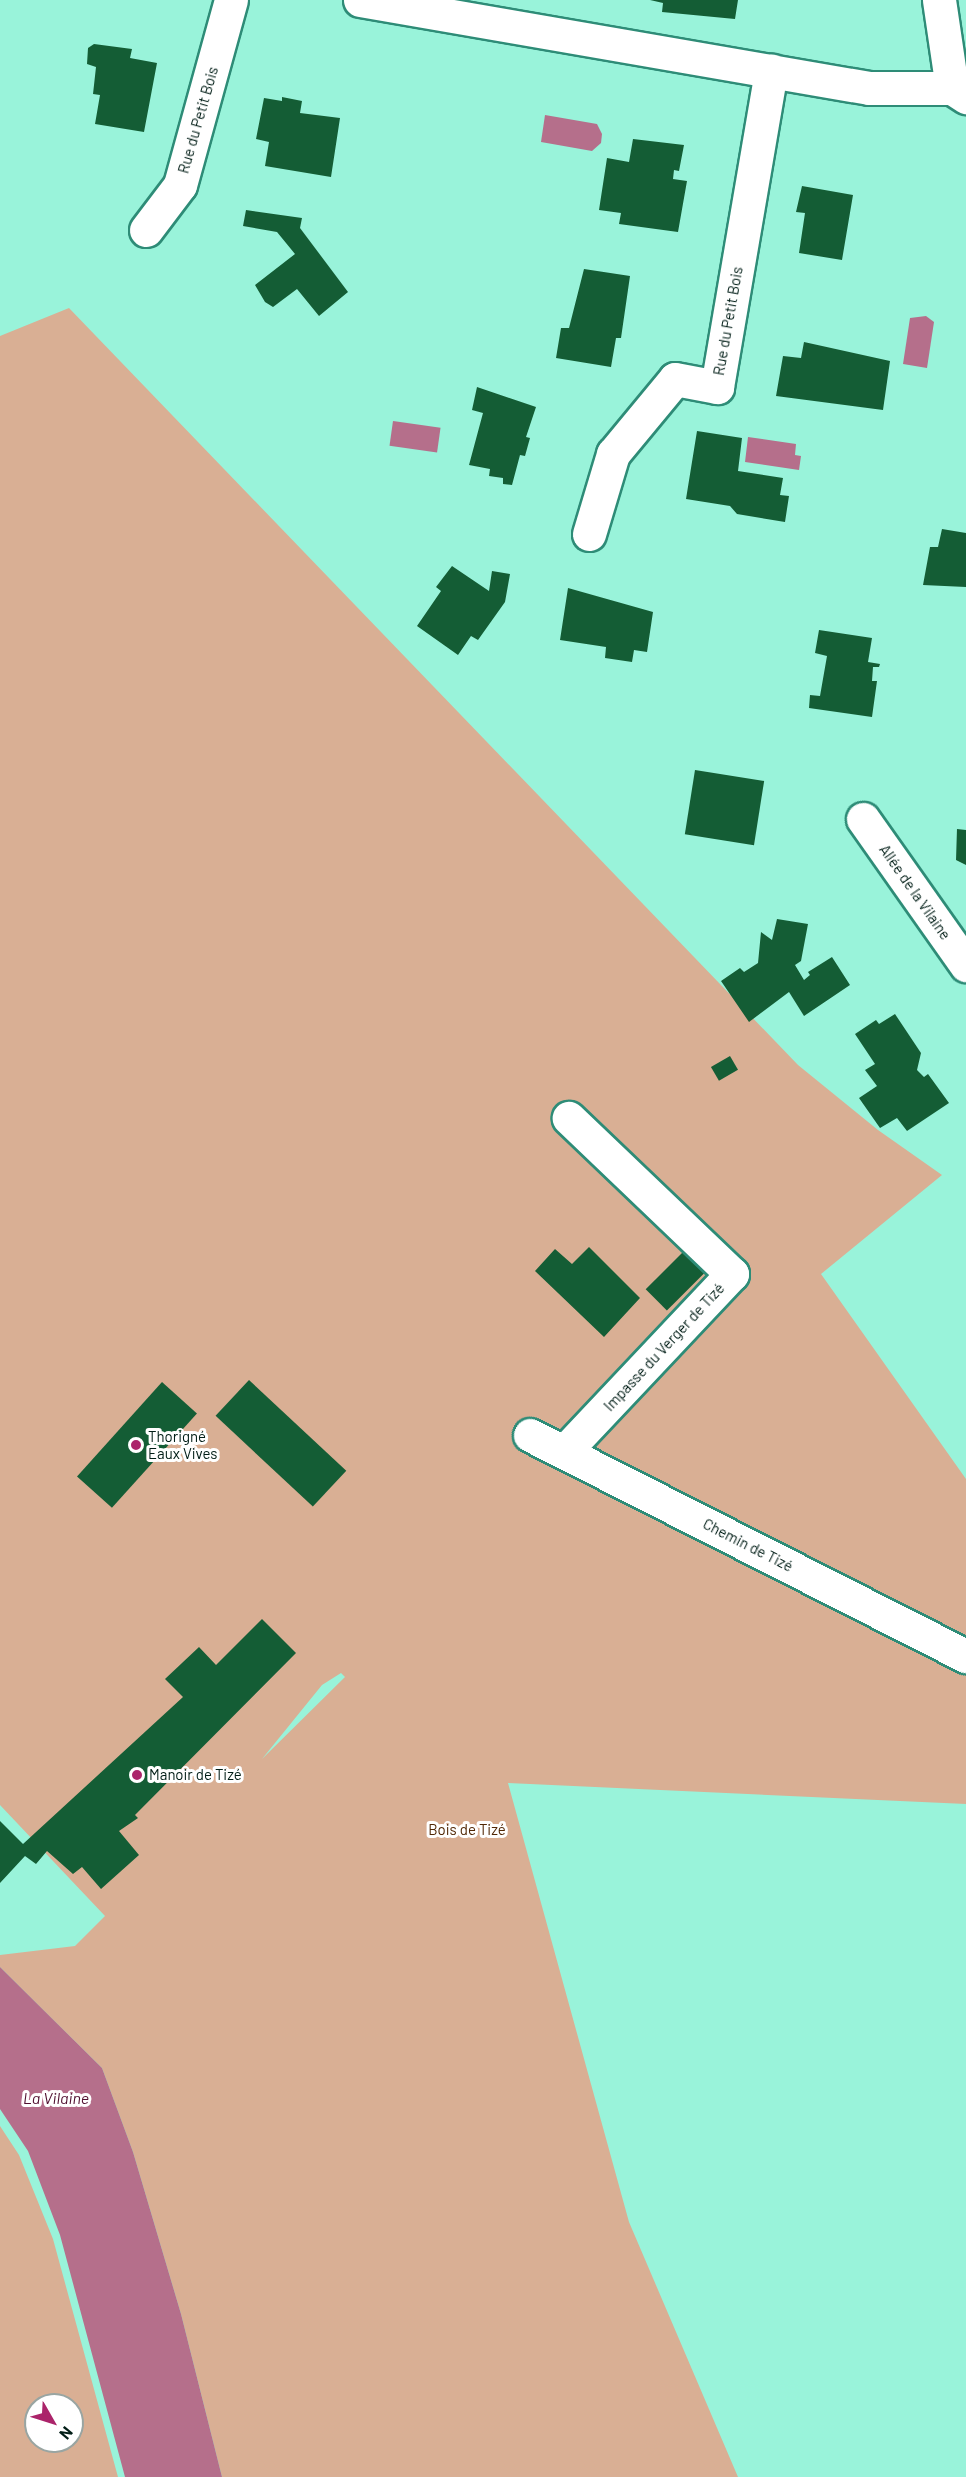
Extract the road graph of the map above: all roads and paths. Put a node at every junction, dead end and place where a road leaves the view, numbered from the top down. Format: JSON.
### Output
{"nodes":[{"id":1,"x":231,"y":0,"type":"edge"},
{"id":2,"x":360,"y":0,"type":"edge"},
{"id":3,"x":939,"y":0,"type":"edge"},
{"id":4,"x":771,"y":71,"type":"junction"},
{"id":5,"x":959,"y":93,"type":"edge"},
{"id":6,"x":146,"y":230,"type":"dead end"},
{"id":7,"x":588,"y":534,"type":"dead end"},
{"id":8,"x":863,"y":819,"type":"dead end"},
{"id":9,"x":966,"y":965,"type":"edge"},
{"id":10,"x":569,"y":1118,"type":"dead end"},
{"id":11,"x":530,"y":1435,"type":"dead end"},
{"id":12,"x":564,"y":1452,"type":"junction"},
{"id":13,"x":966,"y":1656,"type":"edge"}],
"edges":[{"from":1,"to":6,"type":"street","name":"Rue du Petit Bois"},
{"from":2,"to":4,"type":"street"},
{"from":3,"to":5,"type":"street"},
{"from":4,"to":5,"type":"street"},
{"from":4,"to":7,"type":"street","name":"Rue du Petit Bois"},
{"from":8,"to":9,"type":"street","name":"Allée de la Vilaine"},
{"from":10,"to":12,"type":"street","name":"Impasse du Verger de Tizé"},
{"from":11,"to":12,"type":"street","name":"Chemin de Tizé"},
{"from":12,"to":13,"type":"street","name":"Chemin de Tizé"}]}
